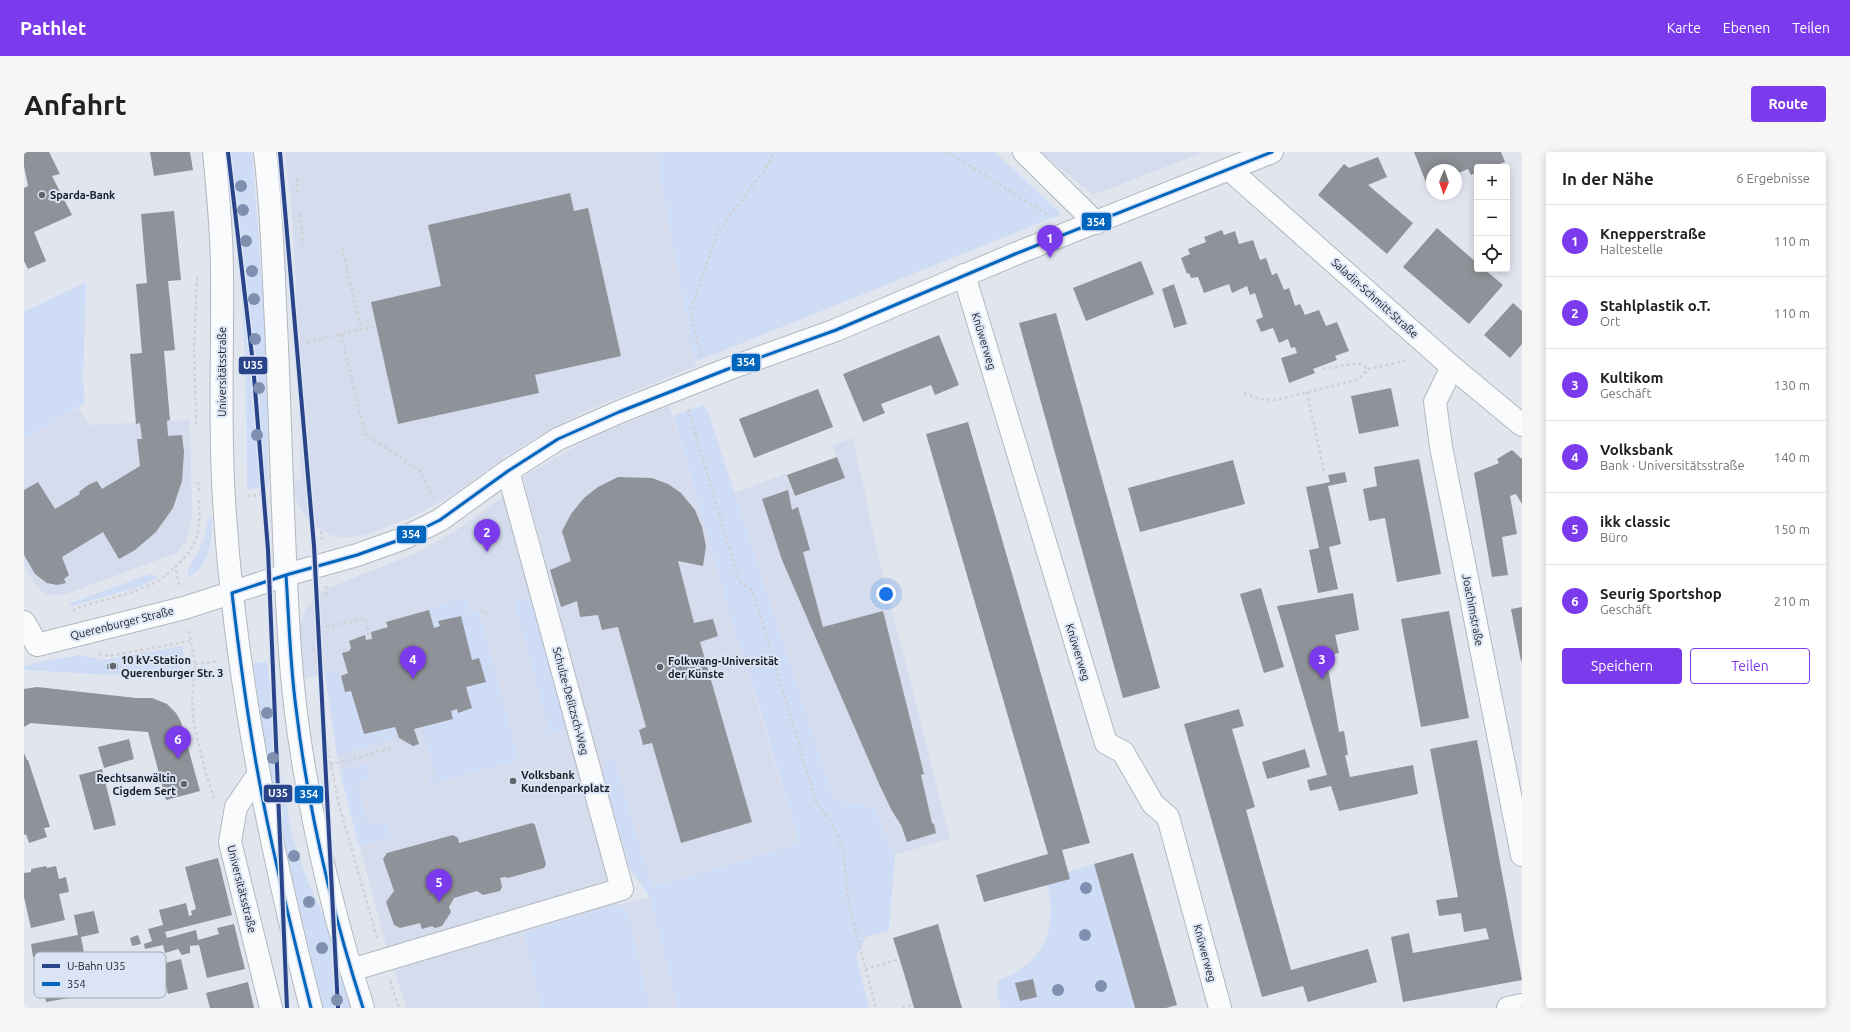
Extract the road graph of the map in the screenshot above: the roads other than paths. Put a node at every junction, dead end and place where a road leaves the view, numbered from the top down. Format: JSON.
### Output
{"nodes":[{"id":1,"x":214,"y":152,"type":"edge"},
{"id":2,"x":265,"y":152,"type":"edge"},
{"id":3,"x":1024,"y":152,"type":"edge"},
{"id":4,"x":1272,"y":152,"type":"edge"},
{"id":5,"x":1229,"y":169,"type":"junction"},
{"id":6,"x":1096,"y":223,"type":"junction"},
{"id":7,"x":964,"y":275,"type":"junction"},
{"id":8,"x":1444,"y":360,"type":"junction"},
{"id":9,"x":1522,"y":425,"type":"edge"},
{"id":10,"x":508,"y":471,"type":"junction"},
{"id":11,"x":286,"y":575,"type":"junction"},
{"id":12,"x":232,"y":593,"type":"junction"},
{"id":13,"x":24,"y":622,"type":"edge"},
{"id":14,"x":31,"y":647,"type":"edge"},
{"id":15,"x":258,"y":775,"type":"junction"},
{"id":16,"x":1522,"y":855,"type":"edge"},
{"id":17,"x":351,"y":970,"type":"junction"},
{"id":18,"x":1522,"y":1005,"type":"edge"},
{"id":19,"x":271,"y":1008,"type":"edge"},
{"id":20,"x":311,"y":1008,"type":"edge"},
{"id":21,"x":363,"y":1008,"type":"edge"},
{"id":22,"x":1220,"y":1008,"type":"edge"},
{"id":23,"x":1508,"y":1008,"type":"edge"}],
"edges":[{"from":1,"to":12,"type":"street","name":"Universitätsstraße"},
{"from":2,"to":11,"type":"street"},
{"from":3,"to":6,"type":"street"},
{"from":4,"to":5,"type":"street"},
{"from":5,"to":6,"type":"street"},
{"from":5,"to":8,"type":"street","name":"Saladin-Schmitt-Straße"},
{"from":6,"to":7,"type":"street"},
{"from":7,"to":10,"type":"street"},
{"from":7,"to":22,"type":"street","name":"Knüwerweg"},
{"from":8,"to":9,"type":"street","name":"Saladin-Schmitt-Straße"},
{"from":8,"to":16,"type":"street","name":"Joachimstraße"},
{"from":10,"to":11,"type":"street"},
{"from":10,"to":17,"type":"street","name":"Schulze-Delitzsch-Weg"},
{"from":11,"to":12,"type":"street"},
{"from":11,"to":17,"type":"street"},
{"from":12,"to":14,"type":"street","name":"Querenburger Straße"},
{"from":12,"to":15,"type":"street","name":"Universitätsstraße"},
{"from":13,"to":14,"type":"street","name":"Querenburger Straße"},
{"from":15,"to":19,"type":"street","name":"Universitätsstraße"},
{"from":15,"to":20,"type":"street","name":"Universitätsstraße"},
{"from":17,"to":21,"type":"street"},
{"from":18,"to":23,"type":"street"}]}
